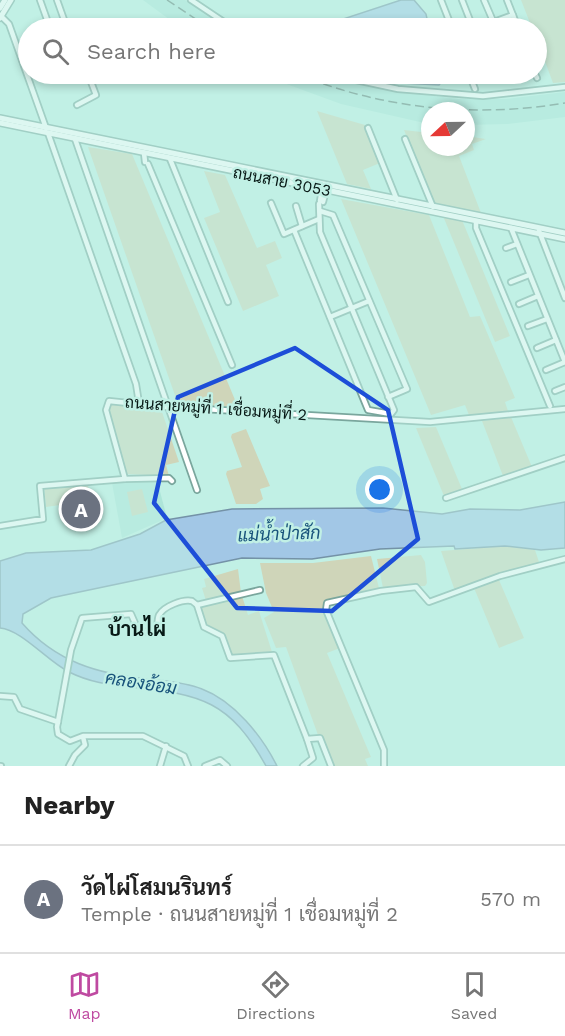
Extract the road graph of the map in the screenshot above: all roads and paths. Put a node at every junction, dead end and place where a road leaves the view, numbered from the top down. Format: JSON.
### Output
{"nodes":[{"id":1,"x":5,"y":0,"type":"edge"},
{"id":2,"x":10,"y":0,"type":"edge"},
{"id":3,"x":40,"y":0,"type":"edge"},
{"id":4,"x":57,"y":0,"type":"edge"},
{"id":5,"x":191,"y":0,"type":"edge"},
{"id":6,"x":441,"y":0,"type":"edge"},
{"id":7,"x":462,"y":0,"type":"edge"},
{"id":8,"x":484,"y":0,"type":"edge"},
{"id":9,"x":507,"y":0,"type":"edge"},
{"id":10,"x":0,"y":8,"type":"edge"},
{"id":11,"x":513,"y":15,"type":"junction"},
{"id":12,"x":0,"y":17,"type":"edge"},
{"id":13,"x":46,"y":18,"type":"edge"},
{"id":14,"x":63,"y":18,"type":"edge"},
{"id":15,"x":218,"y":18,"type":"edge"},
{"id":16,"x":448,"y":18,"type":"edge"},
{"id":17,"x":470,"y":18,"type":"edge"},
{"id":18,"x":491,"y":18,"type":"edge"},
{"id":19,"x":504,"y":18,"type":"edge"},
{"id":20,"x":514,"y":18,"type":"edge"},
{"id":21,"x":18,"y":49,"type":"edge"},
{"id":22,"x":30,"y":84,"type":"edge"},
{"id":23,"x":92,"y":84,"type":"edge"},
{"id":24,"x":375,"y":84,"type":"edge"},
{"id":25,"x":473,"y":84,"type":"edge"},
{"id":26,"x":565,"y":87,"type":"edge"},
{"id":27,"x":475,"y":89,"type":"dead end"},
{"id":28,"x":77,"y":105,"type":"dead end"},
{"id":29,"x":0,"y":118,"type":"edge"},
{"id":30,"x":0,"y":123,"type":"edge"},
{"id":31,"x":368,"y":128,"type":"dead end"},
{"id":32,"x":47,"y":131,"type":"junction"},
{"id":33,"x":75,"y":139,"type":"junction"},
{"id":34,"x":405,"y":139,"type":"dead end"},
{"id":35,"x":146,"y":153,"type":"junction"},
{"id":36,"x":170,"y":159,"type":"junction"},
{"id":37,"x":218,"y":166,"type":"junction"},
{"id":38,"x":324,"y":190,"type":"junction"},
{"id":39,"x":397,"y":200,"type":"junction"},
{"id":40,"x":271,"y":203,"type":"dead end"},
{"id":41,"x":321,"y":205,"type":"junction"},
{"id":42,"x":296,"y":206,"type":"dead end"},
{"id":43,"x":433,"y":207,"type":"junction"},
{"id":44,"x":319,"y":219,"type":"junction"},
{"id":45,"x":476,"y":221,"type":"junction"},
{"id":46,"x":302,"y":226,"type":"junction"},
{"id":47,"x":511,"y":228,"type":"junction"},
{"id":48,"x":294,"y":230,"type":"junction"},
{"id":49,"x":539,"y":231,"type":"junction"},
{"id":50,"x":565,"y":233,"type":"edge"},
{"id":51,"x":565,"y":239,"type":"edge"},
{"id":52,"x":517,"y":244,"type":"junction"},
{"id":53,"x":506,"y":248,"type":"dead end"},
{"id":54,"x":529,"y":275,"type":"junction"},
{"id":55,"x":511,"y":282,"type":"dead end"},
{"id":56,"x":538,"y":296,"type":"junction"},
{"id":57,"x":565,"y":298,"type":"edge"},
{"id":58,"x":369,"y":301,"type":"junction"},
{"id":59,"x":228,"y":302,"type":"dead end"},
{"id":60,"x":519,"y":304,"type":"dead end"},
{"id":61,"x":350,"y":309,"type":"junction"},
{"id":62,"x":330,"y":317,"type":"junction"},
{"id":63,"x":547,"y":319,"type":"junction"},
{"id":64,"x":528,"y":326,"type":"dead end"},
{"id":65,"x":557,"y":342,"type":"junction"},
{"id":66,"x":565,"y":342,"type":"edge"},
{"id":67,"x":537,"y":348,"type":"dead end"},
{"id":68,"x":565,"y":362,"type":"edge"},
{"id":69,"x":232,"y":365,"type":"dead end"},
{"id":70,"x":546,"y":370,"type":"dead end"},
{"id":71,"x":565,"y":387,"type":"edge"},
{"id":72,"x":555,"y":391,"type":"dead end"},
{"id":73,"x":388,"y":397,"type":"junction"},
{"id":74,"x":140,"y":403,"type":"junction"},
{"id":75,"x":550,"y":406,"type":"dead end"},
{"id":76,"x":167,"y":407,"type":"junction"},
{"id":77,"x":565,"y":409,"type":"edge"},
{"id":78,"x":565,"y":458,"type":"edge"},
{"id":79,"x":125,"y":478,"type":"junction"},
{"id":80,"x":172,"y":481,"type":"dead end"},
{"id":81,"x":197,"y":490,"type":"dead end"},
{"id":82,"x":446,"y":498,"type":"dead end"},
{"id":83,"x":0,"y":526,"type":"edge"},
{"id":84,"x":565,"y":559,"type":"edge"},
{"id":85,"x":260,"y":590,"type":"dead end"},
{"id":86,"x":197,"y":605,"type":"junction"},
{"id":87,"x":0,"y":696,"type":"edge"},
{"id":88,"x":58,"y":722,"type":"junction"},
{"id":89,"x":83,"y":736,"type":"junction"},
{"id":90,"x":308,"y":739,"type":"junction"},
{"id":91,"x":166,"y":746,"type":"junction"},
{"id":92,"x":69,"y":766,"type":"edge"},
{"id":93,"x":160,"y":766,"type":"edge"},
{"id":94,"x":188,"y":766,"type":"edge"},
{"id":95,"x":205,"y":766,"type":"edge"},
{"id":96,"x":227,"y":766,"type":"edge"},
{"id":97,"x":303,"y":766,"type":"edge"},
{"id":98,"x":331,"y":766,"type":"edge"},
{"id":99,"x":384,"y":766,"type":"edge"}],
"edges":[{"from":1,"to":10,"type":"main road"},
{"from":2,"to":12,"type":"main road"},
{"from":3,"to":13,"type":"street"},
{"from":4,"to":14,"type":"street"},
{"from":5,"to":15,"type":"street"},
{"from":6,"to":16,"type":"street"},
{"from":7,"to":17,"type":"street"},
{"from":8,"to":18,"type":"street"},
{"from":9,"to":11,"type":"street"},
{"from":11,"to":19,"type":"street"},
{"from":11,"to":20,"type":"street"},
{"from":12,"to":21,"type":"street"},
{"from":22,"to":32,"type":"street"},
{"from":23,"to":28,"type":"street"},
{"from":24,"to":26,"type":"street"},
{"from":25,"to":27,"type":"street"},
{"from":29,"to":32,"type":"main road","name":"ถนนสาย 3053"},
{"from":30,"to":32,"type":"main road","name":"ถนนสาย 3053"},
{"from":31,"to":39,"type":"street"},
{"from":32,"to":33,"type":"main road","name":"ถนนสาย 3053"},
{"from":32,"to":37,"type":"main road","name":"ถนนสาย 3053"},
{"from":32,"to":74,"type":"street"},
{"from":33,"to":35,"type":"main road","name":"ถนนสาย 3053"},
{"from":33,"to":76,"type":"street"},
{"from":34,"to":43,"type":"street"},
{"from":35,"to":36,"type":"main road","name":"ถนนสาย 3053"},
{"from":35,"to":69,"type":"street"},
{"from":36,"to":37,"type":"main road","name":"ถนนสาย 3053"},
{"from":36,"to":59,"type":"street"},
{"from":37,"to":38,"type":"main road","name":"ถนนสาย 3053"},
{"from":37,"to":39,"type":"main road","name":"ถนนสาย 3053"},
{"from":38,"to":41,"type":"street"},
{"from":38,"to":45,"type":"main road","name":"ถนนสาย 3053"},
{"from":39,"to":43,"type":"main road","name":"ถนนสาย 3053"},
{"from":40,"to":48,"type":"street"},
{"from":41,"to":44,"type":"street"},
{"from":41,"to":58,"type":"street"},
{"from":42,"to":46,"type":"street"},
{"from":43,"to":49,"type":"main road","name":"ถนนสาย 3053"},
{"from":44,"to":46,"type":"street"},
{"from":44,"to":61,"type":"street"},
{"from":45,"to":47,"type":"main road","name":"ถนนสาย 3053"},
{"from":45,"to":75,"type":"street"},
{"from":46,"to":48,"type":"street"},
{"from":47,"to":49,"type":"main road","name":"ถนนสาย 3053"},
{"from":47,"to":52,"type":"street"},
{"from":48,"to":62,"type":"street"},
{"from":49,"to":50,"type":"main road","name":"ถนนสาย 3053"},
{"from":49,"to":51,"type":"main road","name":"ถนนสาย 3053"},
{"from":49,"to":57,"type":"street"},
{"from":52,"to":53,"type":"street"},
{"from":52,"to":54,"type":"street"},
{"from":54,"to":55,"type":"street"},
{"from":54,"to":56,"type":"street"},
{"from":56,"to":60,"type":"street"},
{"from":56,"to":63,"type":"street"},
{"from":58,"to":61,"type":"street"},
{"from":58,"to":73,"type":"street"},
{"from":61,"to":62,"type":"street"},
{"from":61,"to":73,"type":"street"},
{"from":62,"to":73,"type":"street"},
{"from":63,"to":64,"type":"street"},
{"from":63,"to":65,"type":"street"},
{"from":65,"to":66,"type":"street"},
{"from":65,"to":67,"type":"street"},
{"from":65,"to":68,"type":"street"},
{"from":68,"to":70,"type":"street"},
{"from":71,"to":72,"type":"street"},
{"from":74,"to":76,"type":"street","name":"ถนนสายหมู่ที่ 1 เชื่อมหมู่ที่ 2"},
{"from":74,"to":79,"type":"street","name":"ถนนสายหมู่ที่ 1 เชื่อมหมู่ที่ 2"},
{"from":76,"to":77,"type":"street","name":"ถนนสายหมู่ที่ 1 เชื่อมหมู่ที่ 2"},
{"from":76,"to":81,"type":"street"},
{"from":78,"to":82,"type":"street"},
{"from":79,"to":80,"type":"street"},
{"from":79,"to":83,"type":"street"},
{"from":84,"to":99,"type":"street"},
{"from":85,"to":86,"type":"street"},
{"from":86,"to":88,"type":"street"},
{"from":86,"to":90,"type":"street"},
{"from":87,"to":88,"type":"street"},
{"from":88,"to":89,"type":"street"},
{"from":89,"to":91,"type":"street"},
{"from":89,"to":92,"type":"street"},
{"from":90,"to":97,"type":"street"},
{"from":90,"to":98,"type":"street"},
{"from":91,"to":93,"type":"street"},
{"from":91,"to":94,"type":"street"},
{"from":95,"to":96,"type":"street"}]}
